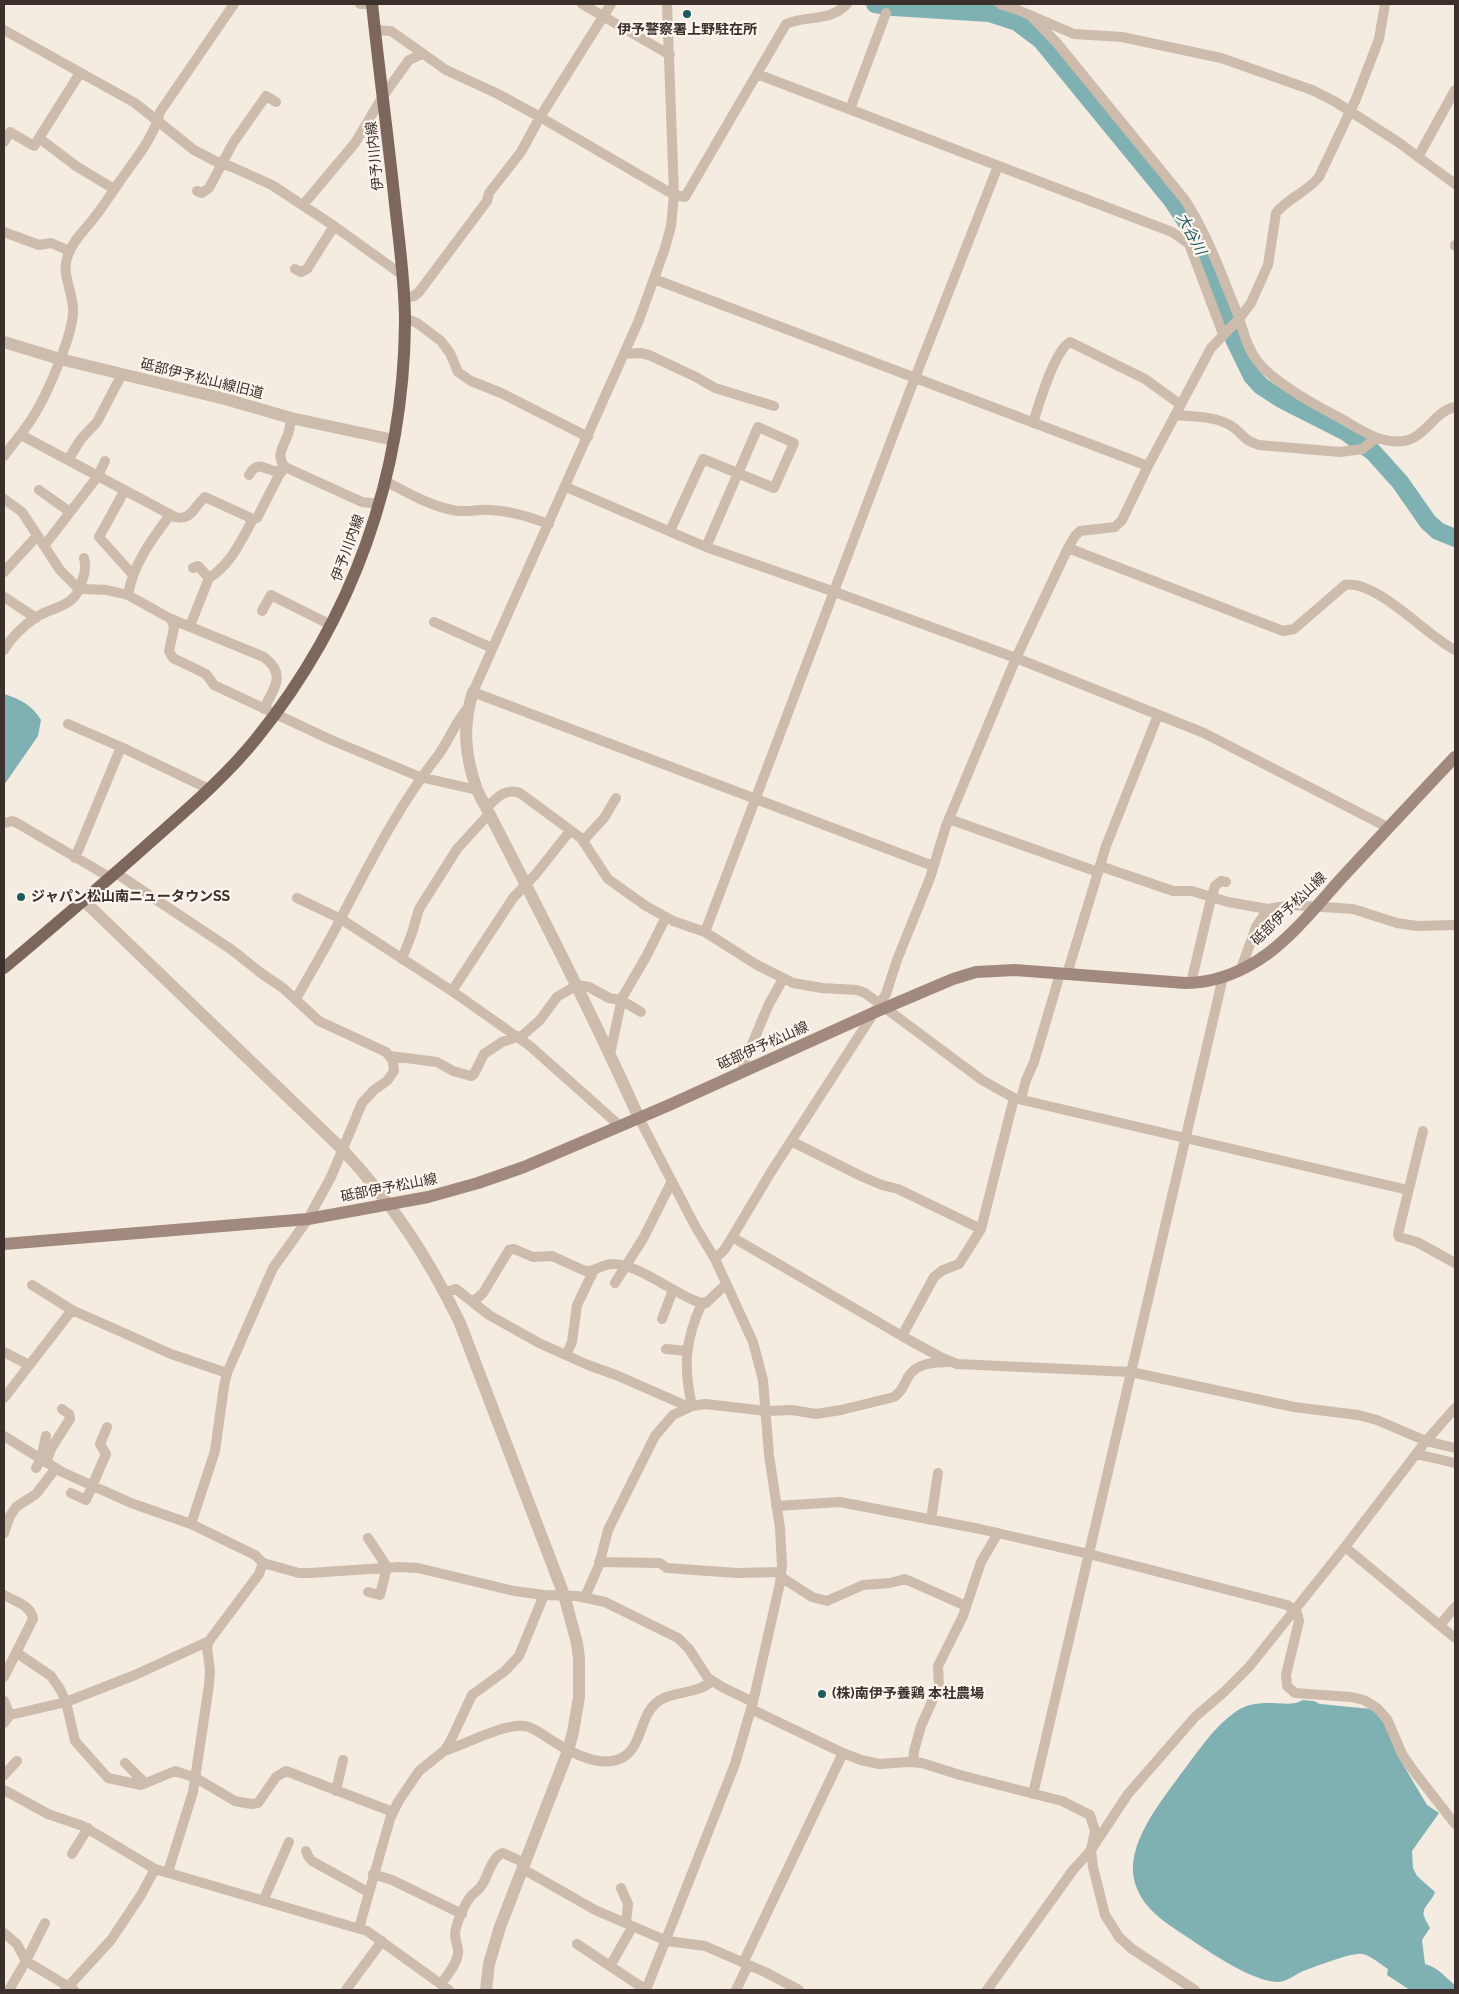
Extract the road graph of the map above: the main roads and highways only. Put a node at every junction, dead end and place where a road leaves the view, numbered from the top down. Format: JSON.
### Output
{"nodes":[{"id":1,"x":372,"y":4,"type":"edge"},
{"id":2,"x":1455,"y":757,"type":"edge"},
{"id":3,"x":4,"y":968,"type":"edge"},
{"id":4,"x":4,"y":1244,"type":"edge"}],
"edges":[{"from":1,"to":3,"type":"main road","name":"伊予川内線"},
{"from":2,"to":4,"type":"main road","name":"砥部伊予松山線"}]}
